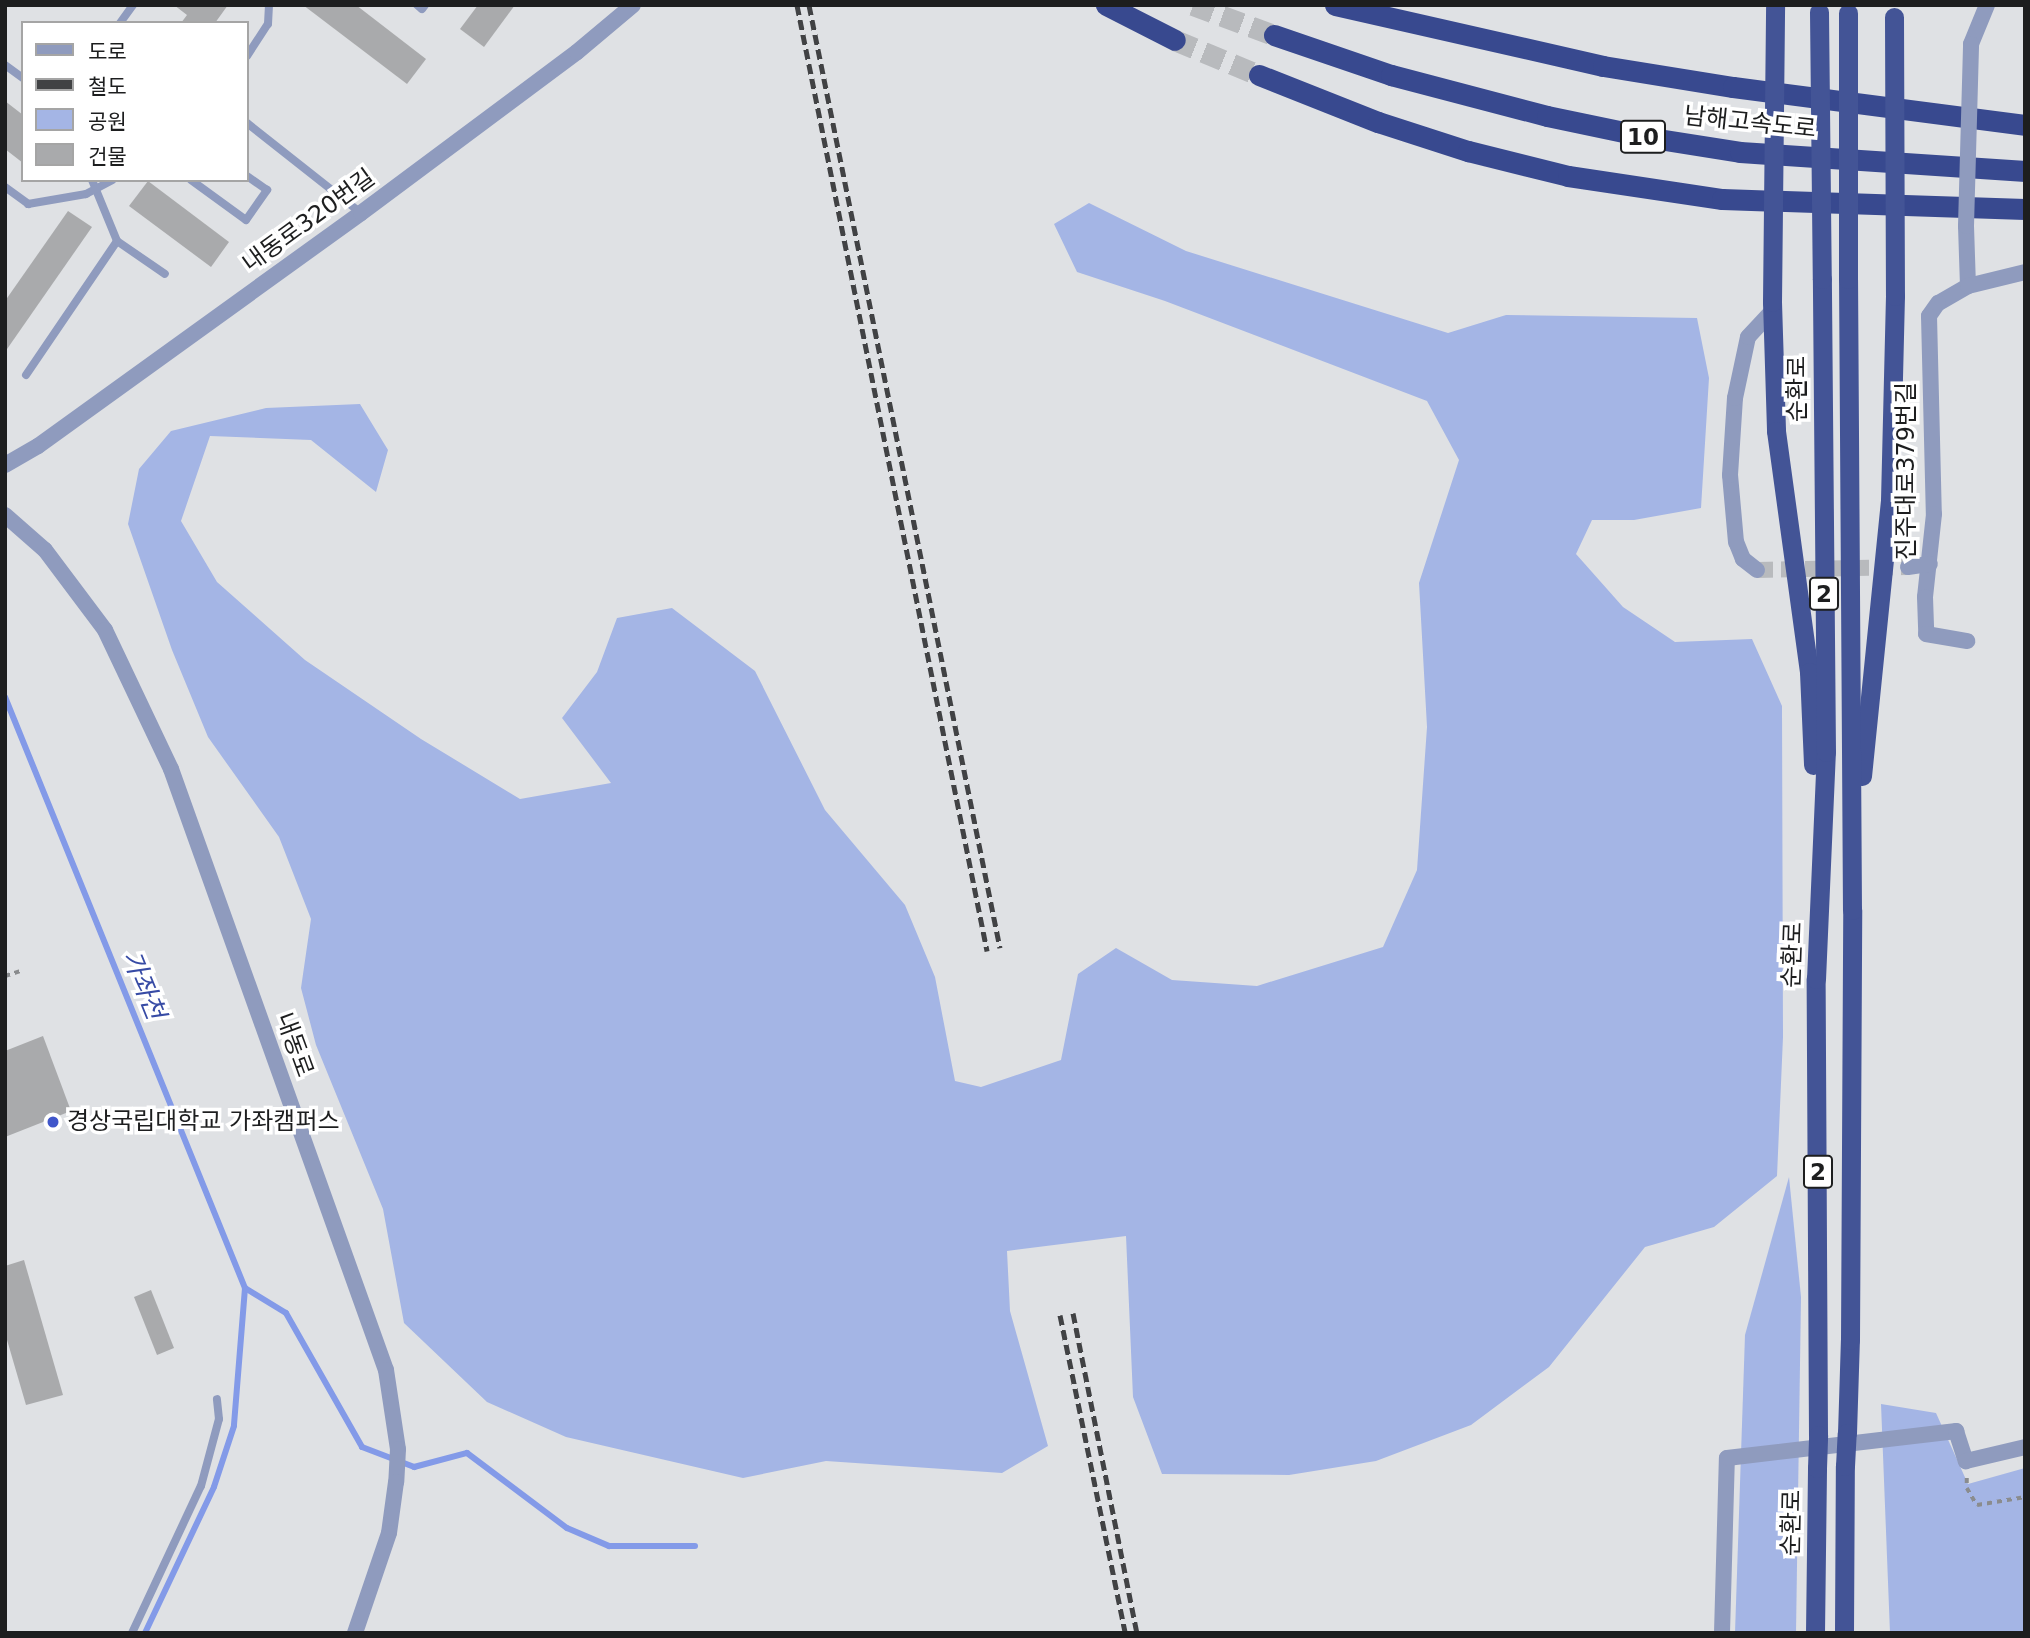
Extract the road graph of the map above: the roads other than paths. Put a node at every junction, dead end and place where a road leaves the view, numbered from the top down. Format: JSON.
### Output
{"nodes":[{"id":1,"x":132,"y":5,"type":"edge"},
{"id":2,"x":269,"y":5,"type":"edge"},
{"id":3,"x":417,"y":5,"type":"edge"},
{"id":4,"x":425,"y":5,"type":"edge"},
{"id":5,"x":633,"y":5,"type":"edge"},
{"id":6,"x":1106,"y":5,"type":"edge"},
{"id":7,"x":1335,"y":5,"type":"edge"},
{"id":8,"x":1775,"y":5,"type":"edge"},
{"id":9,"x":1987,"y":5,"type":"edge"},
{"id":10,"x":1819,"y":9,"type":"edge"},
{"id":11,"x":1848,"y":9,"type":"edge"},
{"id":12,"x":1893,"y":11,"type":"edge"},
{"id":13,"x":121,"y":21,"type":"edge"},
{"id":14,"x":1274,"y":34,"type":"tunnel mouth"},
{"id":15,"x":1175,"y":40,"type":"tunnel mouth"},
{"id":16,"x":248,"y":54,"type":"edge"},
{"id":17,"x":5,"y":65,"type":"edge"},
{"id":18,"x":1259,"y":75,"type":"tunnel mouth"},
{"id":19,"x":21,"y":77,"type":"edge"},
{"id":20,"x":248,"y":124,"type":"edge"},
{"id":21,"x":2025,"y":125,"type":"edge"},
{"id":22,"x":2025,"y":171,"type":"edge"},
{"id":23,"x":248,"y":177,"type":"edge"},
{"id":24,"x":203,"y":184,"type":"edge"},
{"id":25,"x":94,"y":185,"type":"edge"},
{"id":26,"x":5,"y":187,"type":"edge"},
{"id":27,"x":2025,"y":209,"type":"edge"},
{"id":28,"x":361,"y":213,"type":"junction"},
{"id":29,"x":117,"y":241,"type":"junction"},
{"id":30,"x":2025,"y":272,"type":"edge"},
{"id":31,"x":165,"y":274,"type":"dead end"},
{"id":32,"x":1968,"y":286,"type":"junction"},
{"id":33,"x":1772,"y":307,"type":"junction"},
{"id":34,"x":26,"y":375,"type":"dead end"},
{"id":35,"x":5,"y":465,"type":"edge"},
{"id":36,"x":5,"y":515,"type":"edge"},
{"id":37,"x":1930,"y":564,"type":"junction"},
{"id":38,"x":1908,"y":567,"type":"tunnel mouth"},
{"id":39,"x":1757,"y":570,"type":"dead end"},
{"id":40,"x":1967,"y":641,"type":"dead end"},
{"id":41,"x":1819,"y":909,"type":"junction"},
{"id":42,"x":1852,"y":910,"type":"junction"},
{"id":43,"x":217,"y":1399,"type":"dead end"},
{"id":44,"x":2025,"y":1447,"type":"edge"},
{"id":45,"x":132,"y":1633,"type":"edge"},
{"id":46,"x":355,"y":1633,"type":"edge"},
{"id":47,"x":1722,"y":1633,"type":"edge"},
{"id":48,"x":1815,"y":1633,"type":"edge"},
{"id":49,"x":1844,"y":1633,"type":"edge"}],
"edges":[{"from":1,"to":13,"type":"lane"},
{"from":2,"to":16,"type":"lane"},
{"from":3,"to":4,"type":"lane"},
{"from":5,"to":28,"type":"street","name":"내동로320번길"},
{"from":6,"to":15,"type":"highway"},
{"from":7,"to":21,"type":"highway","name":"남해고속도로"},
{"from":8,"to":33,"type":"highway","bridge":true},
{"from":9,"to":32,"type":"street","bridge":true},
{"from":10,"to":41,"type":"highway","name":"순환로","number":"2","bridge":true},
{"from":11,"to":42,"type":"highway","name":"순환로","bridge":true},
{"from":12,"to":42,"type":"highway","bridge":true},
{"from":14,"to":22,"type":"highway","name":"남해고속도로","number":"10"},
{"from":17,"to":19,"type":"lane"},
{"from":18,"to":27,"type":"highway"},
{"from":20,"to":28,"type":"lane"},
{"from":23,"to":24,"type":"lane"},
{"from":25,"to":26,"type":"lane"},
{"from":25,"to":29,"type":"lane"},
{"from":28,"to":35,"type":"street","name":"내동로320번길"},
{"from":29,"to":31,"type":"lane"},
{"from":29,"to":34,"type":"lane"},
{"from":30,"to":32,"type":"street","name":"진주대로379번길"},
{"from":32,"to":37,"type":"street","name":"진주대로379번길"},
{"from":33,"to":39,"type":"street"},
{"from":33,"to":41,"type":"highway"},
{"from":36,"to":46,"type":"street","name":"내동로"},
{"from":37,"to":38,"type":"street"},
{"from":37,"to":40,"type":"street","name":"진주대로379번길"},
{"from":41,"to":48,"type":"highway","name":"순환로","number":"2","bridge":true},
{"from":42,"to":49,"type":"highway","name":"순환로","number":"2","bridge":true},
{"from":43,"to":45,"type":"lane"},
{"from":44,"to":47,"type":"street"}]}
